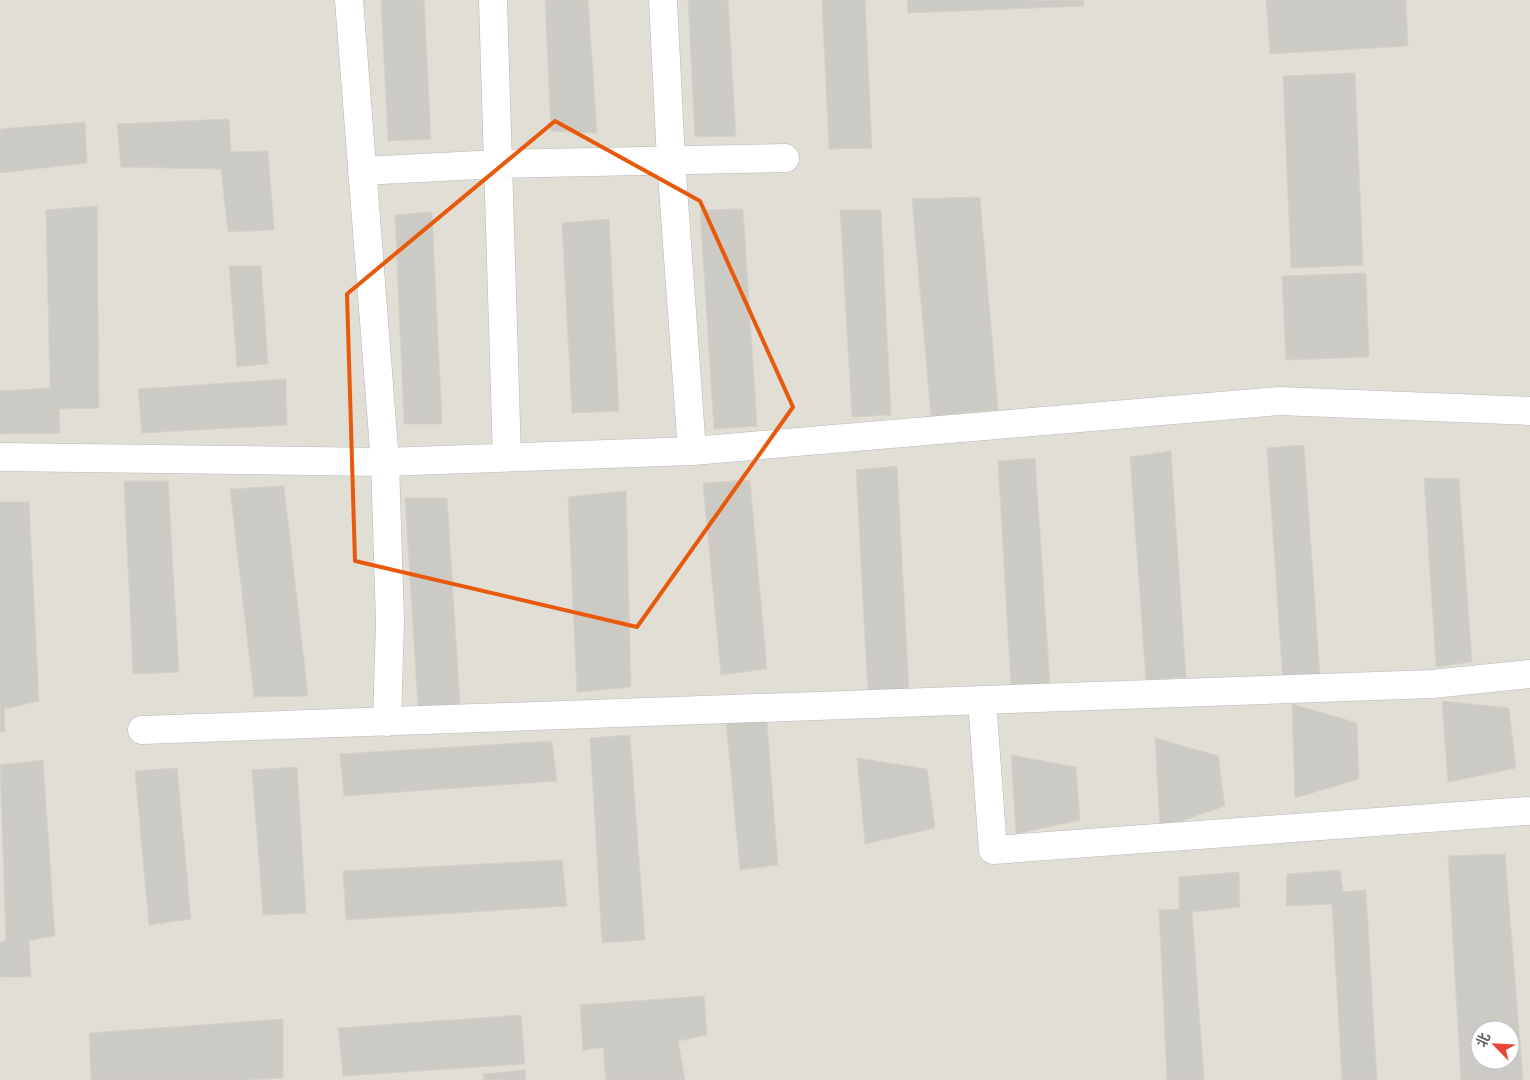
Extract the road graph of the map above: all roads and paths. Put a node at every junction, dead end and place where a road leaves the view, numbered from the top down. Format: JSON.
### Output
{"nodes":[{"id":1,"x":349,"y":0,"type":"edge"},
{"id":2,"x":493,"y":0,"type":"edge"},
{"id":3,"x":663,"y":0,"type":"edge"},
{"id":4,"x":785,"y":158,"type":"dead end"},
{"id":5,"x":671,"y":160,"type":"junction"},
{"id":6,"x":498,"y":164,"type":"junction"},
{"id":7,"x":362,"y":171,"type":"junction"},
{"id":8,"x":1530,"y":411,"type":"edge"},
{"id":9,"x":692,"y":451,"type":"junction"},
{"id":10,"x":0,"y":457,"type":"edge"},
{"id":11,"x":507,"y":457,"type":"junction"},
{"id":12,"x":385,"y":462,"type":"junction"},
{"id":13,"x":1530,"y":674,"type":"edge"},
{"id":14,"x":982,"y":700,"type":"junction"},
{"id":15,"x":387,"y":722,"type":"junction"},
{"id":16,"x":142,"y":730,"type":"dead end"},
{"id":17,"x":1528,"y":811,"type":"dead end"}],
"edges":[{"from":1,"to":7,"type":"street"},
{"from":2,"to":6,"type":"street"},
{"from":3,"to":5,"type":"street"},
{"from":4,"to":5,"type":"street"},
{"from":5,"to":6,"type":"street"},
{"from":5,"to":9,"type":"street"},
{"from":6,"to":7,"type":"street"},
{"from":6,"to":11,"type":"street"},
{"from":7,"to":12,"type":"street"},
{"from":8,"to":9,"type":"street"},
{"from":9,"to":11,"type":"street"},
{"from":10,"to":12,"type":"street"},
{"from":11,"to":12,"type":"street"},
{"from":12,"to":15,"type":"street"},
{"from":13,"to":14,"type":"street"},
{"from":14,"to":15,"type":"street"},
{"from":14,"to":17,"type":"street"},
{"from":15,"to":16,"type":"street"}]}
